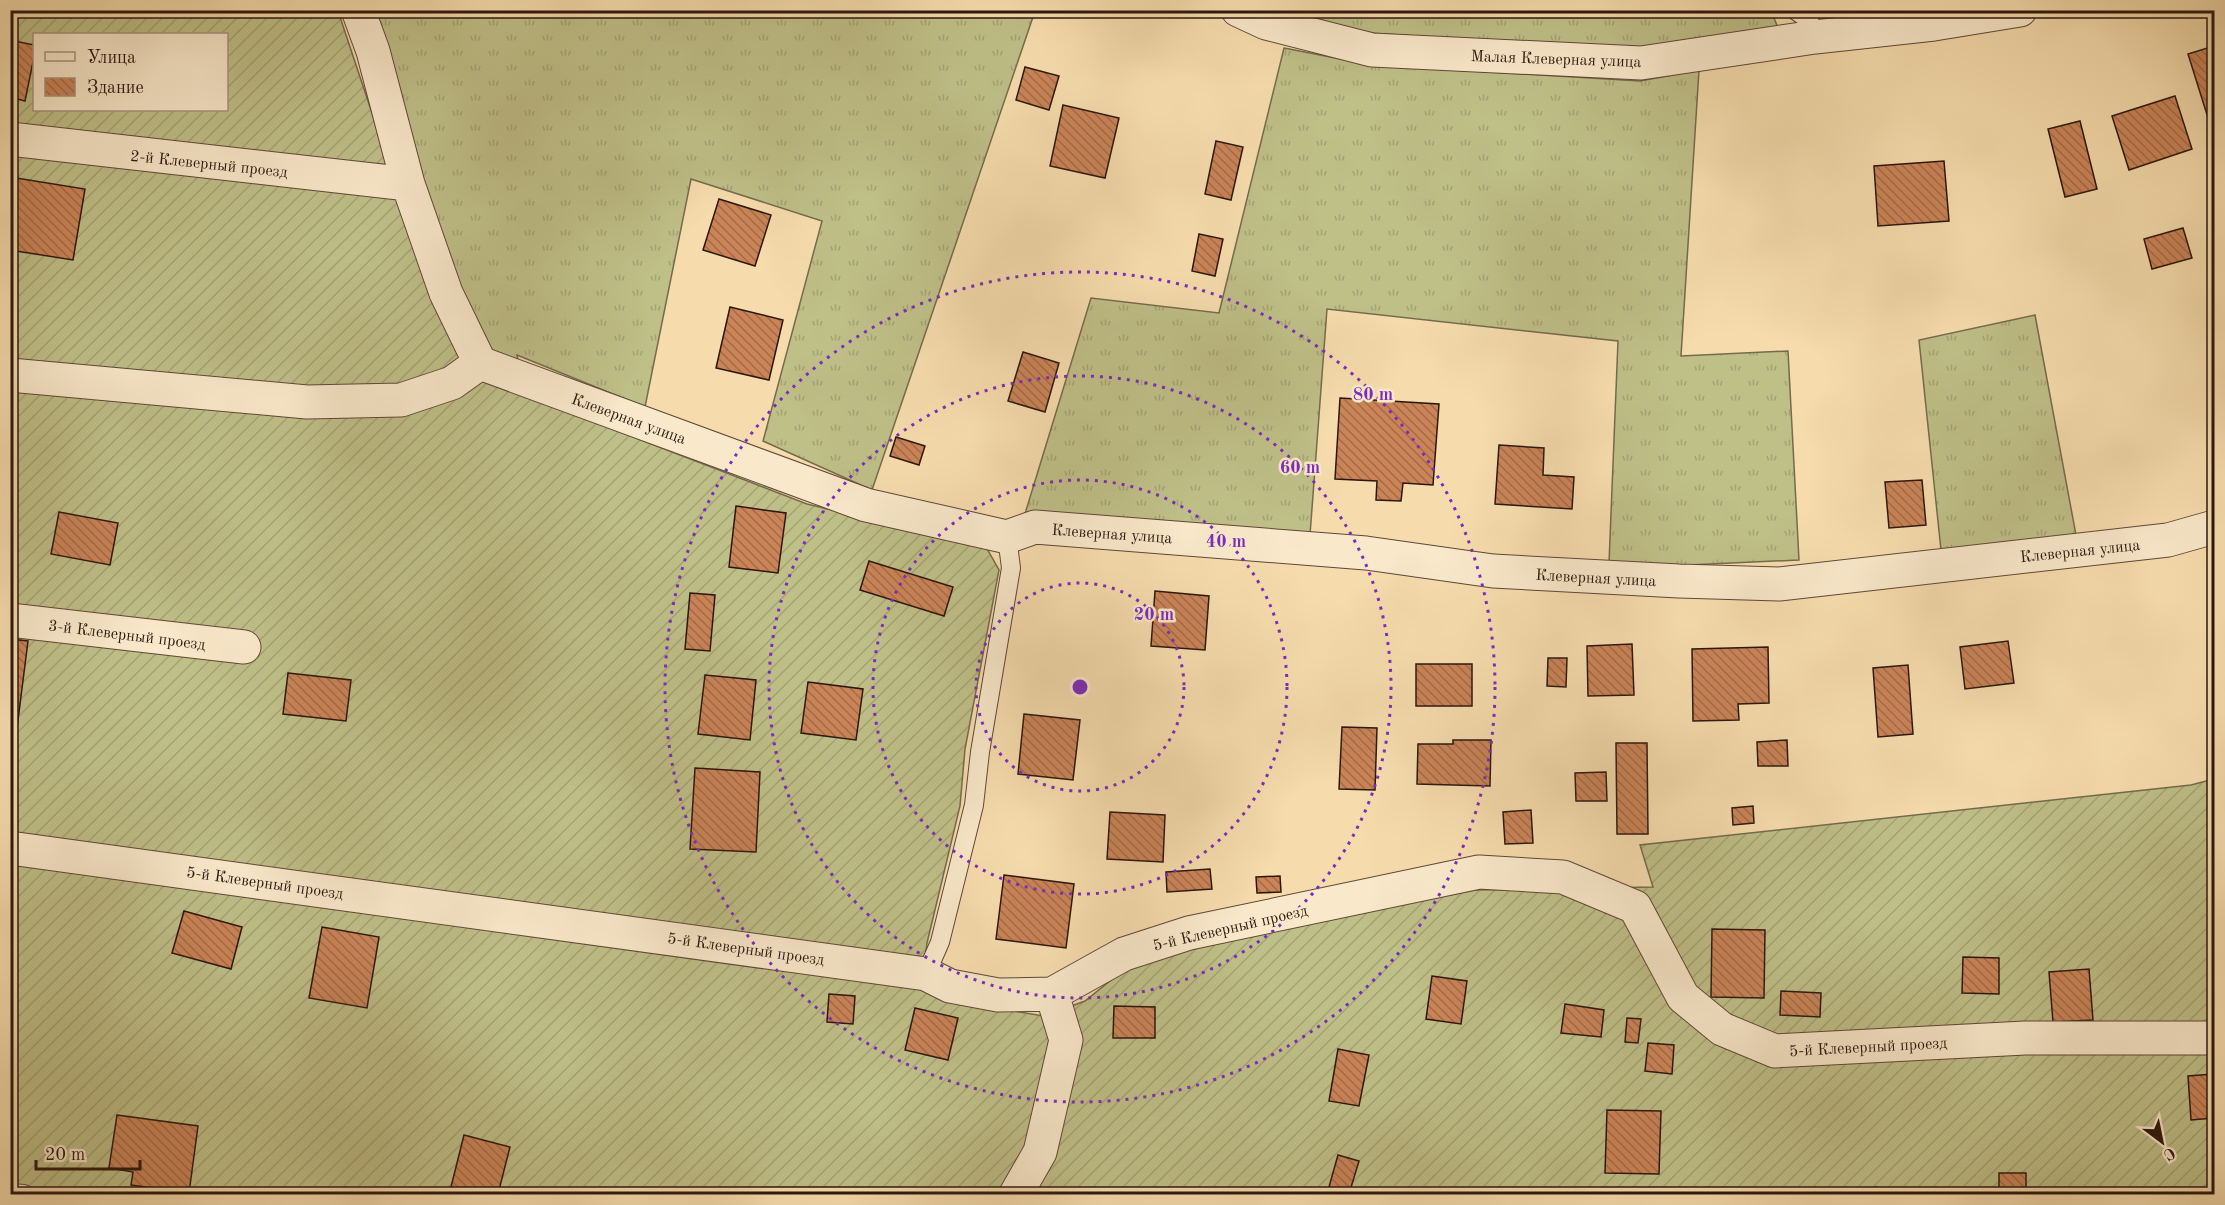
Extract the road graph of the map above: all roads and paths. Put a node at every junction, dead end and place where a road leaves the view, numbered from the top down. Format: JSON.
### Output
{"nodes":[{"id":1,"x":357,"y":10,"type":"edge"},
{"id":2,"x":1238,"y":10,"type":"edge"},
{"id":3,"x":1795,"y":10,"type":"edge"},
{"id":4,"x":2020,"y":10,"type":"edge"},
{"id":5,"x":1815,"y":37,"type":"junction"},
{"id":6,"x":10,"y":139,"type":"edge"},
{"id":7,"x":408,"y":184,"type":"junction"},
{"id":8,"x":480,"y":363,"type":"junction"},
{"id":9,"x":10,"y":375,"type":"edge"},
{"id":10,"x":2214,"y":527,"type":"edge"},
{"id":11,"x":1007,"y":537,"type":"junction"},
{"id":12,"x":10,"y":620,"type":"edge"},
{"id":13,"x":244,"y":647,"type":"dead end"},
{"id":14,"x":10,"y":848,"type":"edge"},
{"id":15,"x":926,"y":974,"type":"junction"},
{"id":16,"x":1052,"y":994,"type":"junction"},
{"id":17,"x":2214,"y":1038,"type":"edge"},
{"id":18,"x":10,"y":1192,"type":"edge"},
{"id":19,"x":24,"y":1194,"type":"edge"},
{"id":20,"x":1016,"y":1194,"type":"edge"}],
"edges":[{"from":1,"to":7,"type":"street"},
{"from":2,"to":5,"type":"street","name":"Малая Клеверная улица"},
{"from":3,"to":5,"type":"lane"},
{"from":4,"to":5,"type":"street","name":"Малая Клеверная улица"},
{"from":6,"to":7,"type":"street","name":"2-й Клеверный проезд"},
{"from":7,"to":8,"type":"street"},
{"from":8,"to":9,"type":"street"},
{"from":8,"to":11,"type":"street","name":"Клеверная улица"},
{"from":10,"to":11,"type":"street","name":"Клеверная улица"},
{"from":11,"to":15,"type":"lane"},
{"from":12,"to":13,"type":"street","name":"3-й Клеверный проезд"},
{"from":14,"to":15,"type":"street","name":"5-й Клеверный проезд"},
{"from":15,"to":16,"type":"street","name":"5-й Клеверный проезд"},
{"from":16,"to":17,"type":"street","name":"5-й Клеверный проезд"},
{"from":16,"to":20,"type":"street"},
{"from":18,"to":19,"type":"lane"}]}
